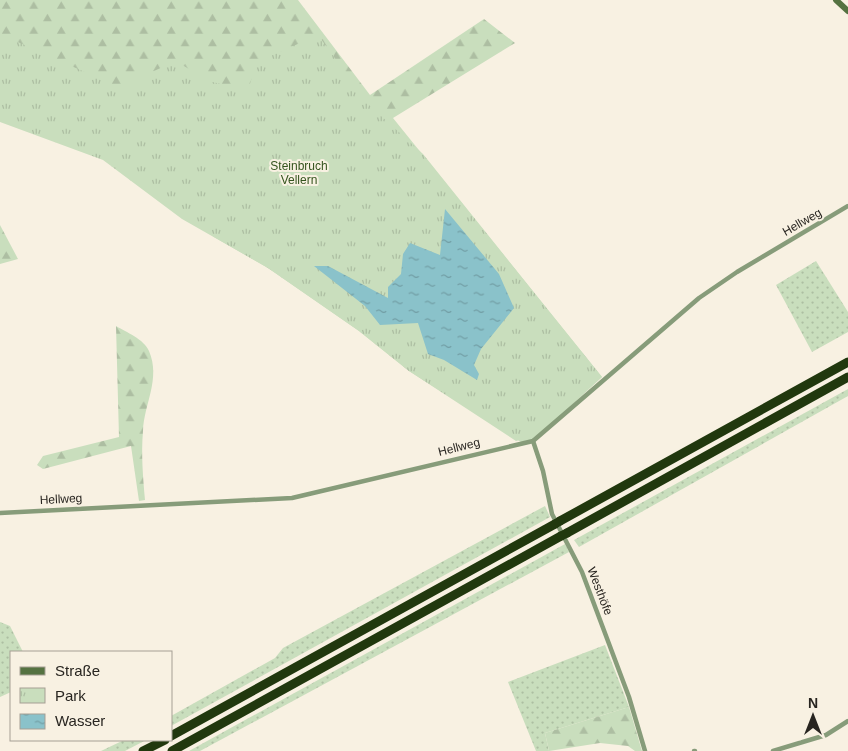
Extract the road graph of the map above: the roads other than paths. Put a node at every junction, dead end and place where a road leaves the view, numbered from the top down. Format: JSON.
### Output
{"nodes":[{"id":1,"x":836,"y":0,"type":"edge"},
{"id":2,"x":848,"y":11,"type":"edge"},
{"id":3,"x":848,"y":206,"type":"edge"},
{"id":4,"x":848,"y":362,"type":"edge"},
{"id":5,"x":848,"y":377,"type":"edge"},
{"id":6,"x":533,"y":441,"type":"junction"},
{"id":7,"x":0,"y":512,"type":"edge"},
{"id":8,"x":848,"y":721,"type":"edge"},
{"id":9,"x":172,"y":735,"type":"edge"},
{"id":10,"x":163,"y":741,"type":"edge"},
{"id":11,"x":143,"y":751,"type":"edge"},
{"id":12,"x":172,"y":751,"type":"edge"},
{"id":13,"x":646,"y":751,"type":"edge"},
{"id":14,"x":773,"y":751,"type":"edge"}],
"edges":[{"from":1,"to":2,"type":"main road"},
{"from":3,"to":6,"type":"street","name":"Hellweg"},
{"from":4,"to":9,"type":"highway"},
{"from":5,"to":12,"type":"highway"},
{"from":6,"to":7,"type":"street","name":"Hellweg"},
{"from":6,"to":13,"type":"street","name":"Westhöfe"},
{"from":8,"to":14,"type":"street"},
{"from":10,"to":11,"type":"highway"}]}
